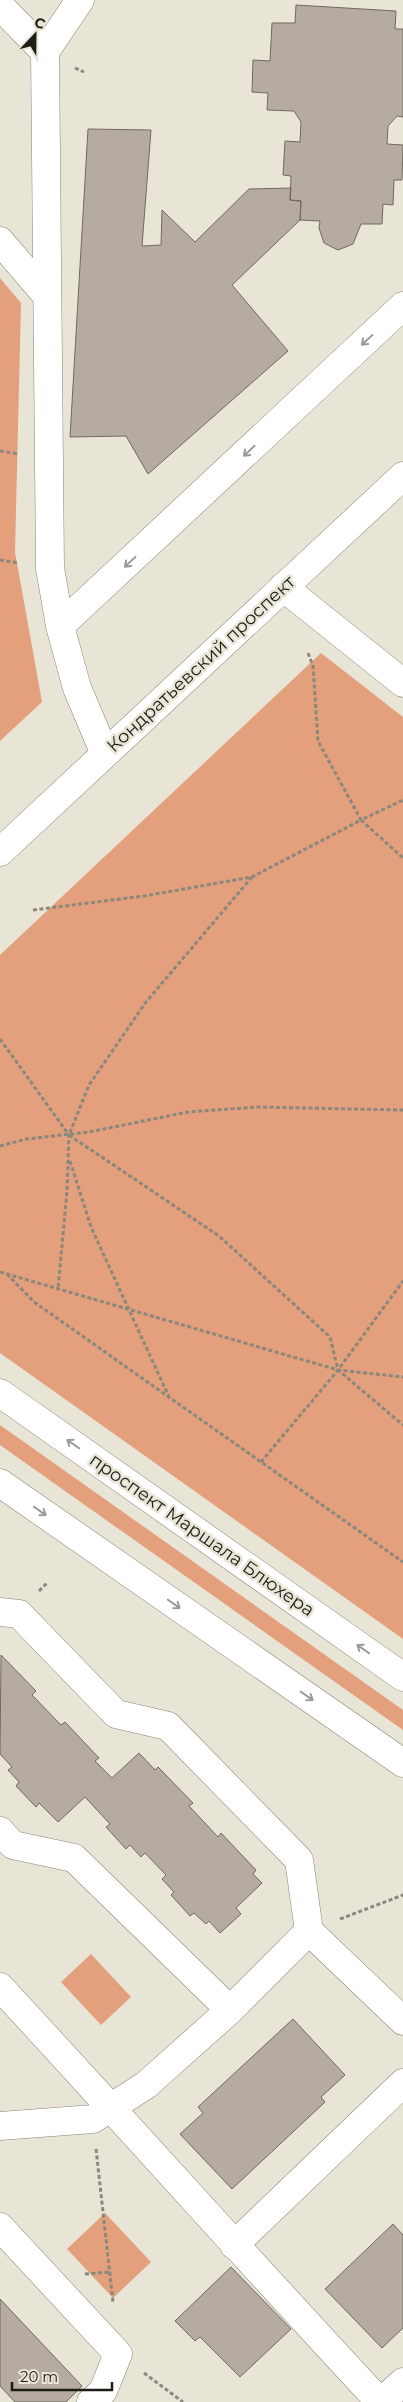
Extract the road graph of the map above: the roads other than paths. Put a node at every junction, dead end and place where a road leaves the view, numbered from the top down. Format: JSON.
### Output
{"nodes":[{"id":1,"x":80,"y":0,"type":"edge"},
{"id":2,"x":0,"y":6,"type":"edge"},
{"id":3,"x":45,"y":52,"type":"junction"},
{"id":4,"x":0,"y":241,"type":"edge"},
{"id":5,"x":47,"y":296,"type":"junction"},
{"id":6,"x":403,"y":306,"type":"edge"},
{"id":7,"x":403,"y":476,"type":"edge"},
{"id":8,"x":283,"y":587,"type":"junction"},
{"id":9,"x":60,"y":626,"type":"junction"},
{"id":10,"x":403,"y":683,"type":"edge"},
{"id":11,"x":105,"y":754,"type":"junction"},
{"id":12,"x":0,"y":852,"type":"edge"},
{"id":13,"x":0,"y":1393,"type":"edge"},
{"id":14,"x":0,"y":1483,"type":"edge"},
{"id":15,"x":0,"y":1612,"type":"edge"},
{"id":16,"x":403,"y":1677,"type":"edge"},
{"id":17,"x":403,"y":1763,"type":"edge"},
{"id":18,"x":0,"y":1831,"type":"edge"},
{"id":19,"x":309,"y":1931,"type":"junction"},
{"id":20,"x":0,"y":1987,"type":"edge"},
{"id":21,"x":230,"y":2010,"type":"junction"},
{"id":22,"x":403,"y":2021,"type":"edge"},
{"id":23,"x":403,"y":2083,"type":"edge"},
{"id":24,"x":102,"y":2113,"type":"junction"},
{"id":25,"x":0,"y":2126,"type":"edge"},
{"id":26,"x":0,"y":2227,"type":"edge"},
{"id":27,"x":234,"y":2245,"type":"junction"},
{"id":28,"x":403,"y":2382,"type":"edge"},
{"id":29,"x":91,"y":2402,"type":"edge"},
{"id":30,"x":380,"y":2402,"type":"edge"}],
"edges":[{"from":1,"to":3,"type":"street"},
{"from":2,"to":3,"type":"street"},
{"from":3,"to":5,"type":"street"},
{"from":4,"to":5,"type":"street"},
{"from":5,"to":9,"type":"street"},
{"from":6,"to":9,"type":"street","one_way":true},
{"from":7,"to":8,"type":"street","name":"Кондратьевский проспект"},
{"from":8,"to":10,"type":"street"},
{"from":8,"to":11,"type":"street","name":"Кондратьевский проспект"},
{"from":9,"to":11,"type":"street"},
{"from":11,"to":12,"type":"street","name":"Кондратьевский проспект"},
{"from":16,"to":13,"type":"street","name":"проспект Маршала Блюхера","one_way":true},
{"from":14,"to":17,"type":"street","one_way":true},
{"from":15,"to":19,"type":"street"},
{"from":18,"to":21,"type":"street"},
{"from":19,"to":21,"type":"street"},
{"from":19,"to":22,"type":"street"},
{"from":20,"to":24,"type":"street"},
{"from":21,"to":24,"type":"street"},
{"from":23,"to":27,"type":"street"},
{"from":24,"to":25,"type":"street"},
{"from":24,"to":27,"type":"street"},
{"from":26,"to":29,"type":"street"},
{"from":27,"to":30,"type":"street"},
{"from":28,"to":30,"type":"street"}]}
